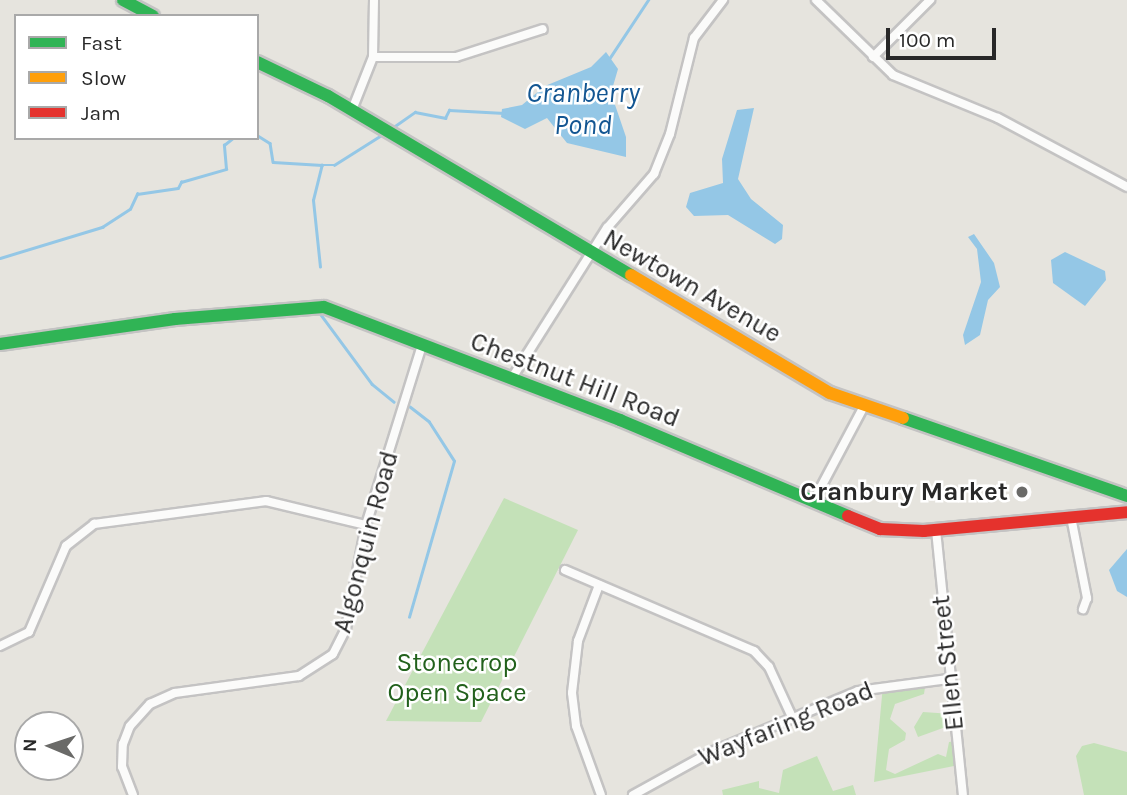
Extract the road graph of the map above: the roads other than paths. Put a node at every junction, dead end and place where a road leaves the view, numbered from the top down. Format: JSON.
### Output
{"nodes":[{"id":1,"x":123,"y":0,"type":"edge"},
{"id":2,"x":374,"y":0,"type":"edge"},
{"id":3,"x":723,"y":0,"type":"edge"},
{"id":4,"x":816,"y":0,"type":"edge"},
{"id":5,"x":930,"y":0,"type":"edge"},
{"id":6,"x":149,"y":14,"type":"edge"},
{"id":7,"x":543,"y":29,"type":"dead end"},
{"id":8,"x":373,"y":57,"type":"junction"},
{"id":9,"x":873,"y":57,"type":"junction"},
{"id":10,"x":259,"y":63,"type":"edge"},
{"id":11,"x":352,"y":110,"type":"junction"},
{"id":12,"x":1127,"y":187,"type":"edge"},
{"id":13,"x":591,"y":253,"type":"junction"},
{"id":14,"x":0,"y":344,"type":"edge"},
{"id":15,"x":422,"y":345,"type":"junction"},
{"id":16,"x":512,"y":378,"type":"junction"},
{"id":17,"x":863,"y":408,"type":"junction"},
{"id":18,"x":1127,"y":496,"type":"edge"},
{"id":19,"x":813,"y":502,"type":"junction"},
{"id":20,"x":1127,"y":512,"type":"edge"},
{"id":21,"x":1071,"y":517,"type":"junction"},
{"id":22,"x":366,"y":525,"type":"junction"},
{"id":23,"x":936,"y":530,"type":"junction"},
{"id":24,"x":565,"y":570,"type":"dead end"},
{"id":25,"x":599,"y":585,"type":"junction"},
{"id":26,"x":1083,"y":609,"type":"dead end"},
{"id":27,"x":0,"y":646,"type":"edge"},
{"id":28,"x":948,"y":679,"type":"junction"},
{"id":29,"x":792,"y":717,"type":"junction"},
{"id":30,"x":133,"y":795,"type":"edge"},
{"id":31,"x":601,"y":795,"type":"edge"},
{"id":32,"x":633,"y":795,"type":"edge"},
{"id":33,"x":962,"y":795,"type":"edge"}],
"edges":[{"from":1,"to":6,"type":"main road"},
{"from":2,"to":8,"type":"street"},
{"from":3,"to":13,"type":"street"},
{"from":4,"to":9,"type":"street"},
{"from":5,"to":9,"type":"street"},
{"from":7,"to":8,"type":"street"},
{"from":8,"to":11,"type":"street"},
{"from":9,"to":12,"type":"street"},
{"from":10,"to":11,"type":"main road","name":"Newtown Avenue"},
{"from":11,"to":13,"type":"main road","name":"Newtown Avenue"},
{"from":13,"to":16,"type":"street"},
{"from":13,"to":17,"type":"main road","name":"Newtown Avenue"},
{"from":14,"to":15,"type":"main road","name":"Chestnut Hill Road"},
{"from":15,"to":16,"type":"main road","name":"Chestnut Hill Road"},
{"from":15,"to":22,"type":"street","name":"Algonquin Road"},
{"from":16,"to":19,"type":"main road","name":"Chestnut Hill Road"},
{"from":17,"to":18,"type":"main road","name":"Newtown Avenue"},
{"from":17,"to":19,"type":"street"},
{"from":19,"to":23,"type":"main road","name":"Chestnut Hill Road"},
{"from":20,"to":21,"type":"main road","name":"Chestnut Hill Road"},
{"from":21,"to":23,"type":"main road","name":"Chestnut Hill Road"},
{"from":21,"to":26,"type":"street"},
{"from":22,"to":27,"type":"street"},
{"from":22,"to":30,"type":"street","name":"Algonquin Road"},
{"from":23,"to":28,"type":"street","name":"Ellen Street"},
{"from":24,"to":25,"type":"street"},
{"from":25,"to":29,"type":"street"},
{"from":25,"to":31,"type":"street"},
{"from":28,"to":29,"type":"street","name":"Wayfaring Road"},
{"from":28,"to":33,"type":"street","name":"Ellen Street"},
{"from":29,"to":32,"type":"street","name":"Wayfaring Road"}]}
